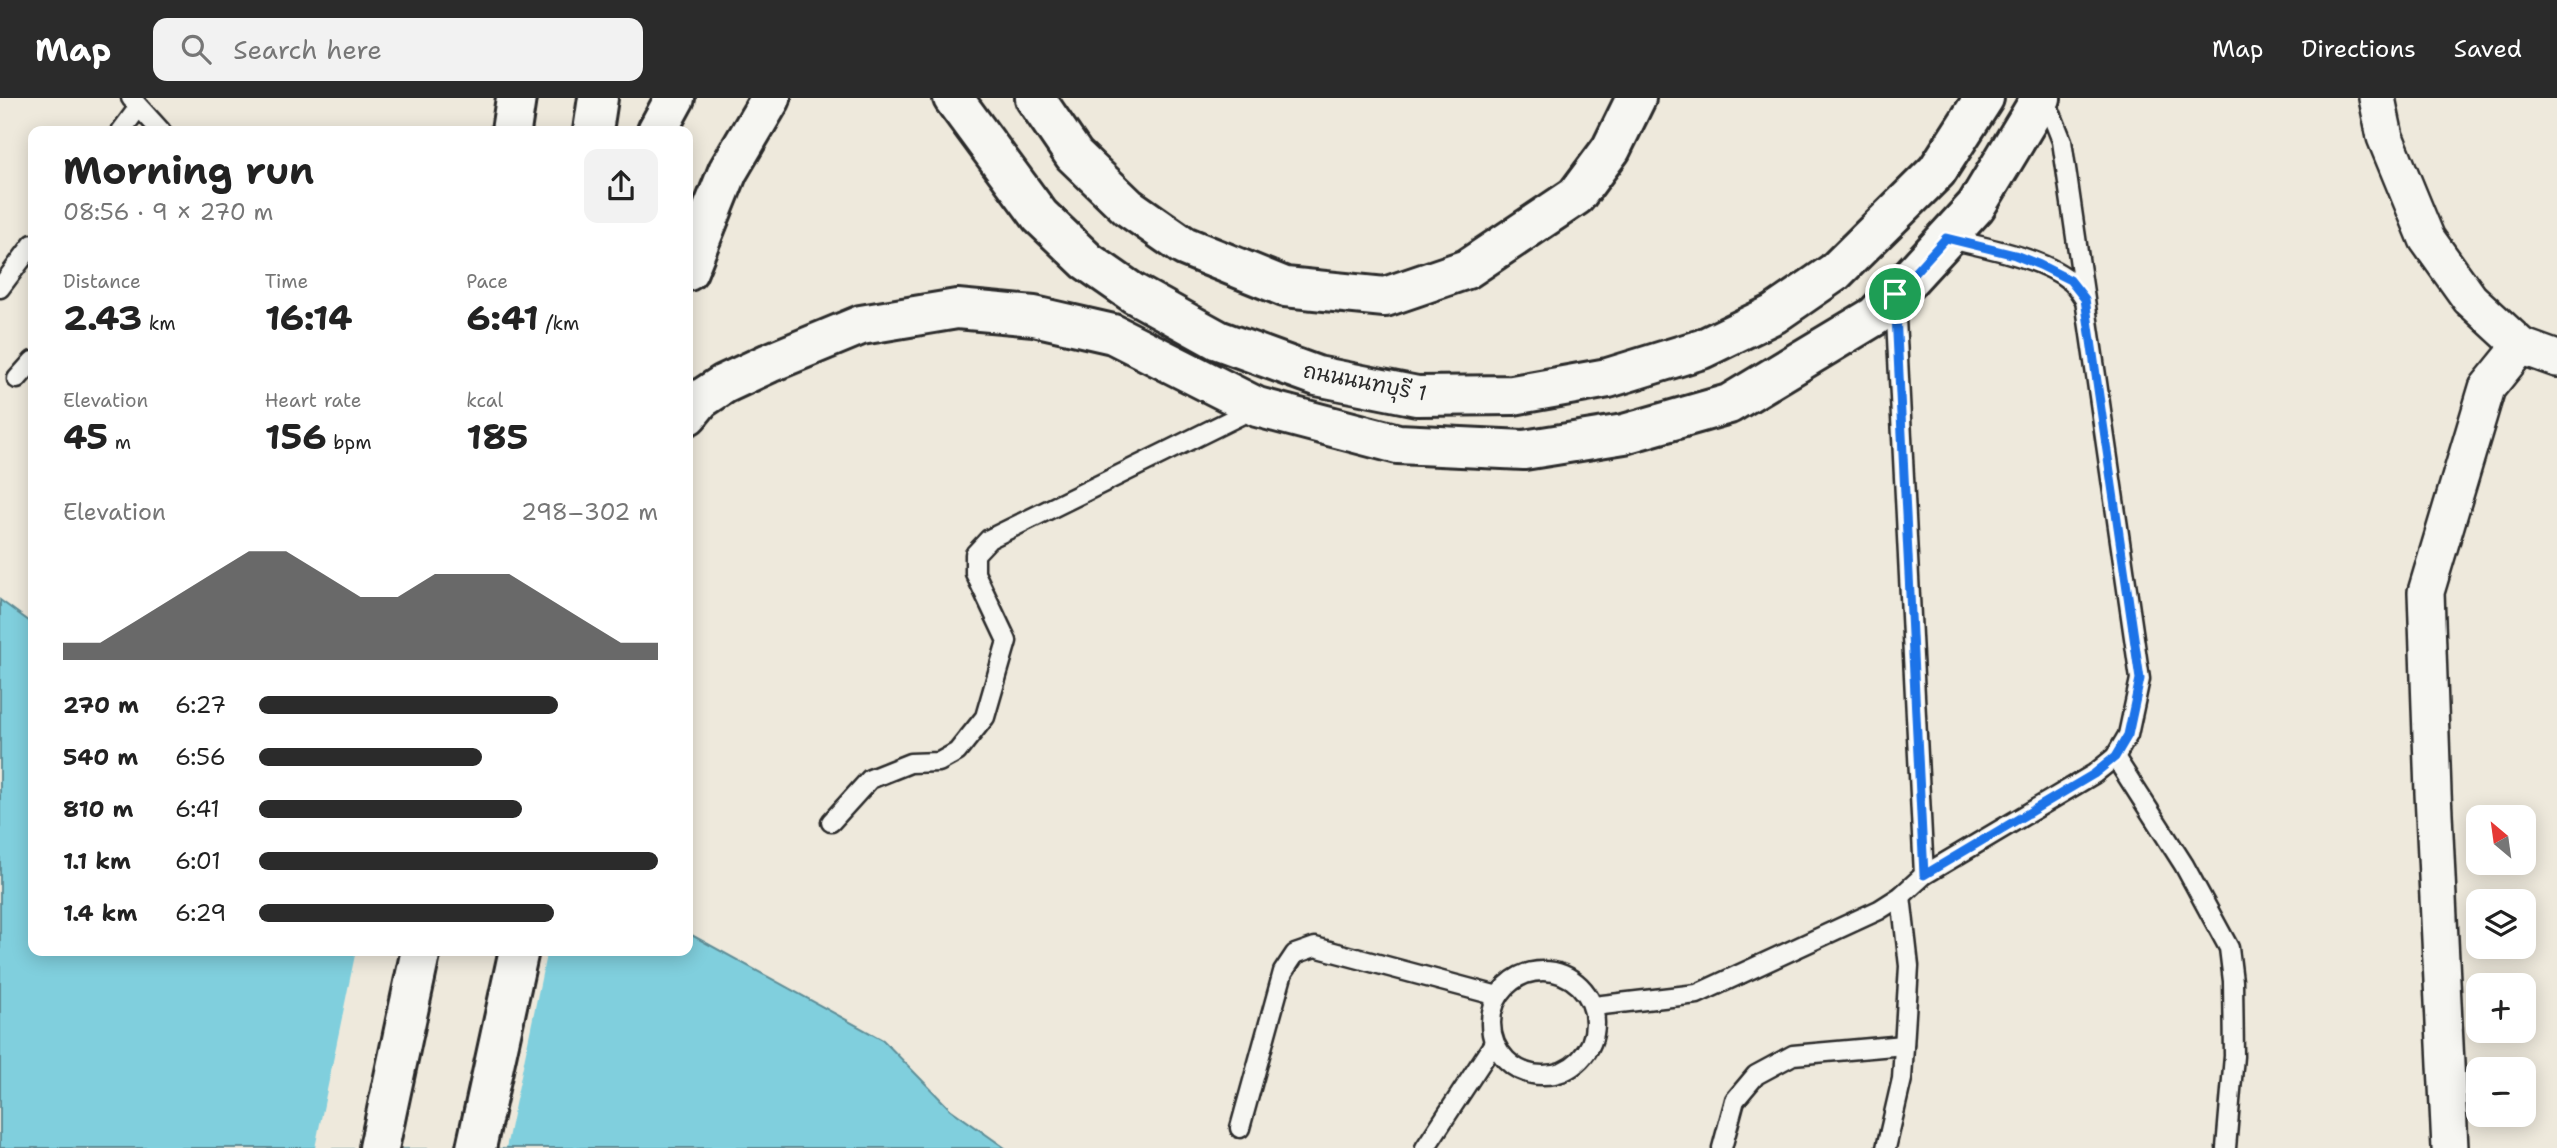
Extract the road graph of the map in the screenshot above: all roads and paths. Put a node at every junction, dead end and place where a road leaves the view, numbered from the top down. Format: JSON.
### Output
{"nodes":[{"id":1,"x":516,"y":98,"type":"edge"},
{"id":2,"x":598,"y":98,"type":"edge"},
{"id":3,"x":674,"y":98,"type":"edge"},
{"id":4,"x":771,"y":98,"type":"edge"},
{"id":5,"x":953,"y":98,"type":"edge"},
{"id":6,"x":1035,"y":98,"type":"edge"},
{"id":7,"x":1636,"y":98,"type":"edge"},
{"id":8,"x":1984,"y":98,"type":"edge"},
{"id":9,"x":2043,"y":98,"type":"edge"},
{"id":10,"x":2377,"y":98,"type":"edge"},
{"id":11,"x":135,"y":103,"type":"edge"},
{"id":12,"x":124,"y":126,"type":"edge"},
{"id":13,"x":156,"y":126,"type":"edge"},
{"id":14,"x":512,"y":126,"type":"edge"},
{"id":15,"x":594,"y":126,"type":"edge"},
{"id":16,"x":660,"y":126,"type":"edge"},
{"id":17,"x":1946,"y":238,"type":"junction"},
{"id":18,"x":28,"y":251,"type":"edge"},
{"id":19,"x":693,"y":258,"type":"edge"},
{"id":20,"x":0,"y":288,"type":"edge"},
{"id":21,"x":1895,"y":294,"type":"junction"},
{"id":22,"x":2085,"y":299,"type":"junction"},
{"id":23,"x":2521,"y":346,"type":"junction"},
{"id":24,"x":2557,"y":359,"type":"edge"},
{"id":25,"x":28,"y":367,"type":"edge"},
{"id":26,"x":17,"y":379,"type":"dead end"},
{"id":27,"x":1257,"y":407,"type":"junction"},
{"id":28,"x":693,"y":409,"type":"edge"},
{"id":29,"x":2115,"y":757,"type":"junction"},
{"id":30,"x":831,"y":822,"type":"dead end"},
{"id":31,"x":1924,"y":875,"type":"junction"},
{"id":32,"x":1901,"y":896,"type":"junction"},
{"id":33,"x":420,"y":956,"type":"edge"},
{"id":34,"x":518,"y":956,"type":"edge"},
{"id":35,"x":1498,"y":996,"type":"junction"},
{"id":36,"x":1594,"y":1006,"type":"junction"},
{"id":37,"x":1494,"y":1043,"type":"junction"},
{"id":38,"x":1904,"y":1045,"type":"junction"},
{"id":39,"x":1240,"y":1128,"type":"dead end"},
{"id":40,"x":379,"y":1148,"type":"edge"},
{"id":41,"x":476,"y":1148,"type":"edge"},
{"id":42,"x":1425,"y":1148,"type":"edge"},
{"id":43,"x":1722,"y":1148,"type":"edge"},
{"id":44,"x":1886,"y":1148,"type":"edge"},
{"id":45,"x":2226,"y":1148,"type":"edge"},
{"id":46,"x":2450,"y":1148,"type":"edge"}],
"edges":[{"from":1,"to":14,"type":"main road"},
{"from":2,"to":15,"type":"main road"},
{"from":3,"to":16,"type":"main road"},
{"from":4,"to":19,"type":"main road"},
{"from":5,"to":8,"type":"main road","name":"ถนนนนทบุรี 1"},
{"from":6,"to":7,"type":"main road"},
{"from":9,"to":17,"type":"main road"},
{"from":9,"to":22,"type":"lane"},
{"from":10,"to":23,"type":"street"},
{"from":11,"to":12,"type":"lane"},
{"from":11,"to":13,"type":"lane"},
{"from":17,"to":21,"type":"main road"},
{"from":17,"to":22,"type":"lane"},
{"from":18,"to":20,"type":"lane"},
{"from":21,"to":27,"type":"main road"},
{"from":21,"to":31,"type":"lane"},
{"from":22,"to":29,"type":"lane"},
{"from":23,"to":24,"type":"street"},
{"from":23,"to":46,"type":"street"},
{"from":25,"to":26,"type":"lane"},
{"from":27,"to":28,"type":"main road"},
{"from":27,"to":30,"type":"lane"},
{"from":29,"to":31,"type":"lane"},
{"from":29,"to":45,"type":"lane"},
{"from":31,"to":32,"type":"lane"},
{"from":32,"to":36,"type":"lane"},
{"from":32,"to":38,"type":"lane"},
{"from":33,"to":40,"type":"main road"},
{"from":34,"to":41,"type":"main road"},
{"from":35,"to":36,"type":"lane"},
{"from":35,"to":37,"type":"lane"},
{"from":35,"to":39,"type":"lane"},
{"from":36,"to":37,"type":"lane"},
{"from":37,"to":42,"type":"lane"},
{"from":38,"to":43,"type":"lane"},
{"from":38,"to":44,"type":"lane"}]}
